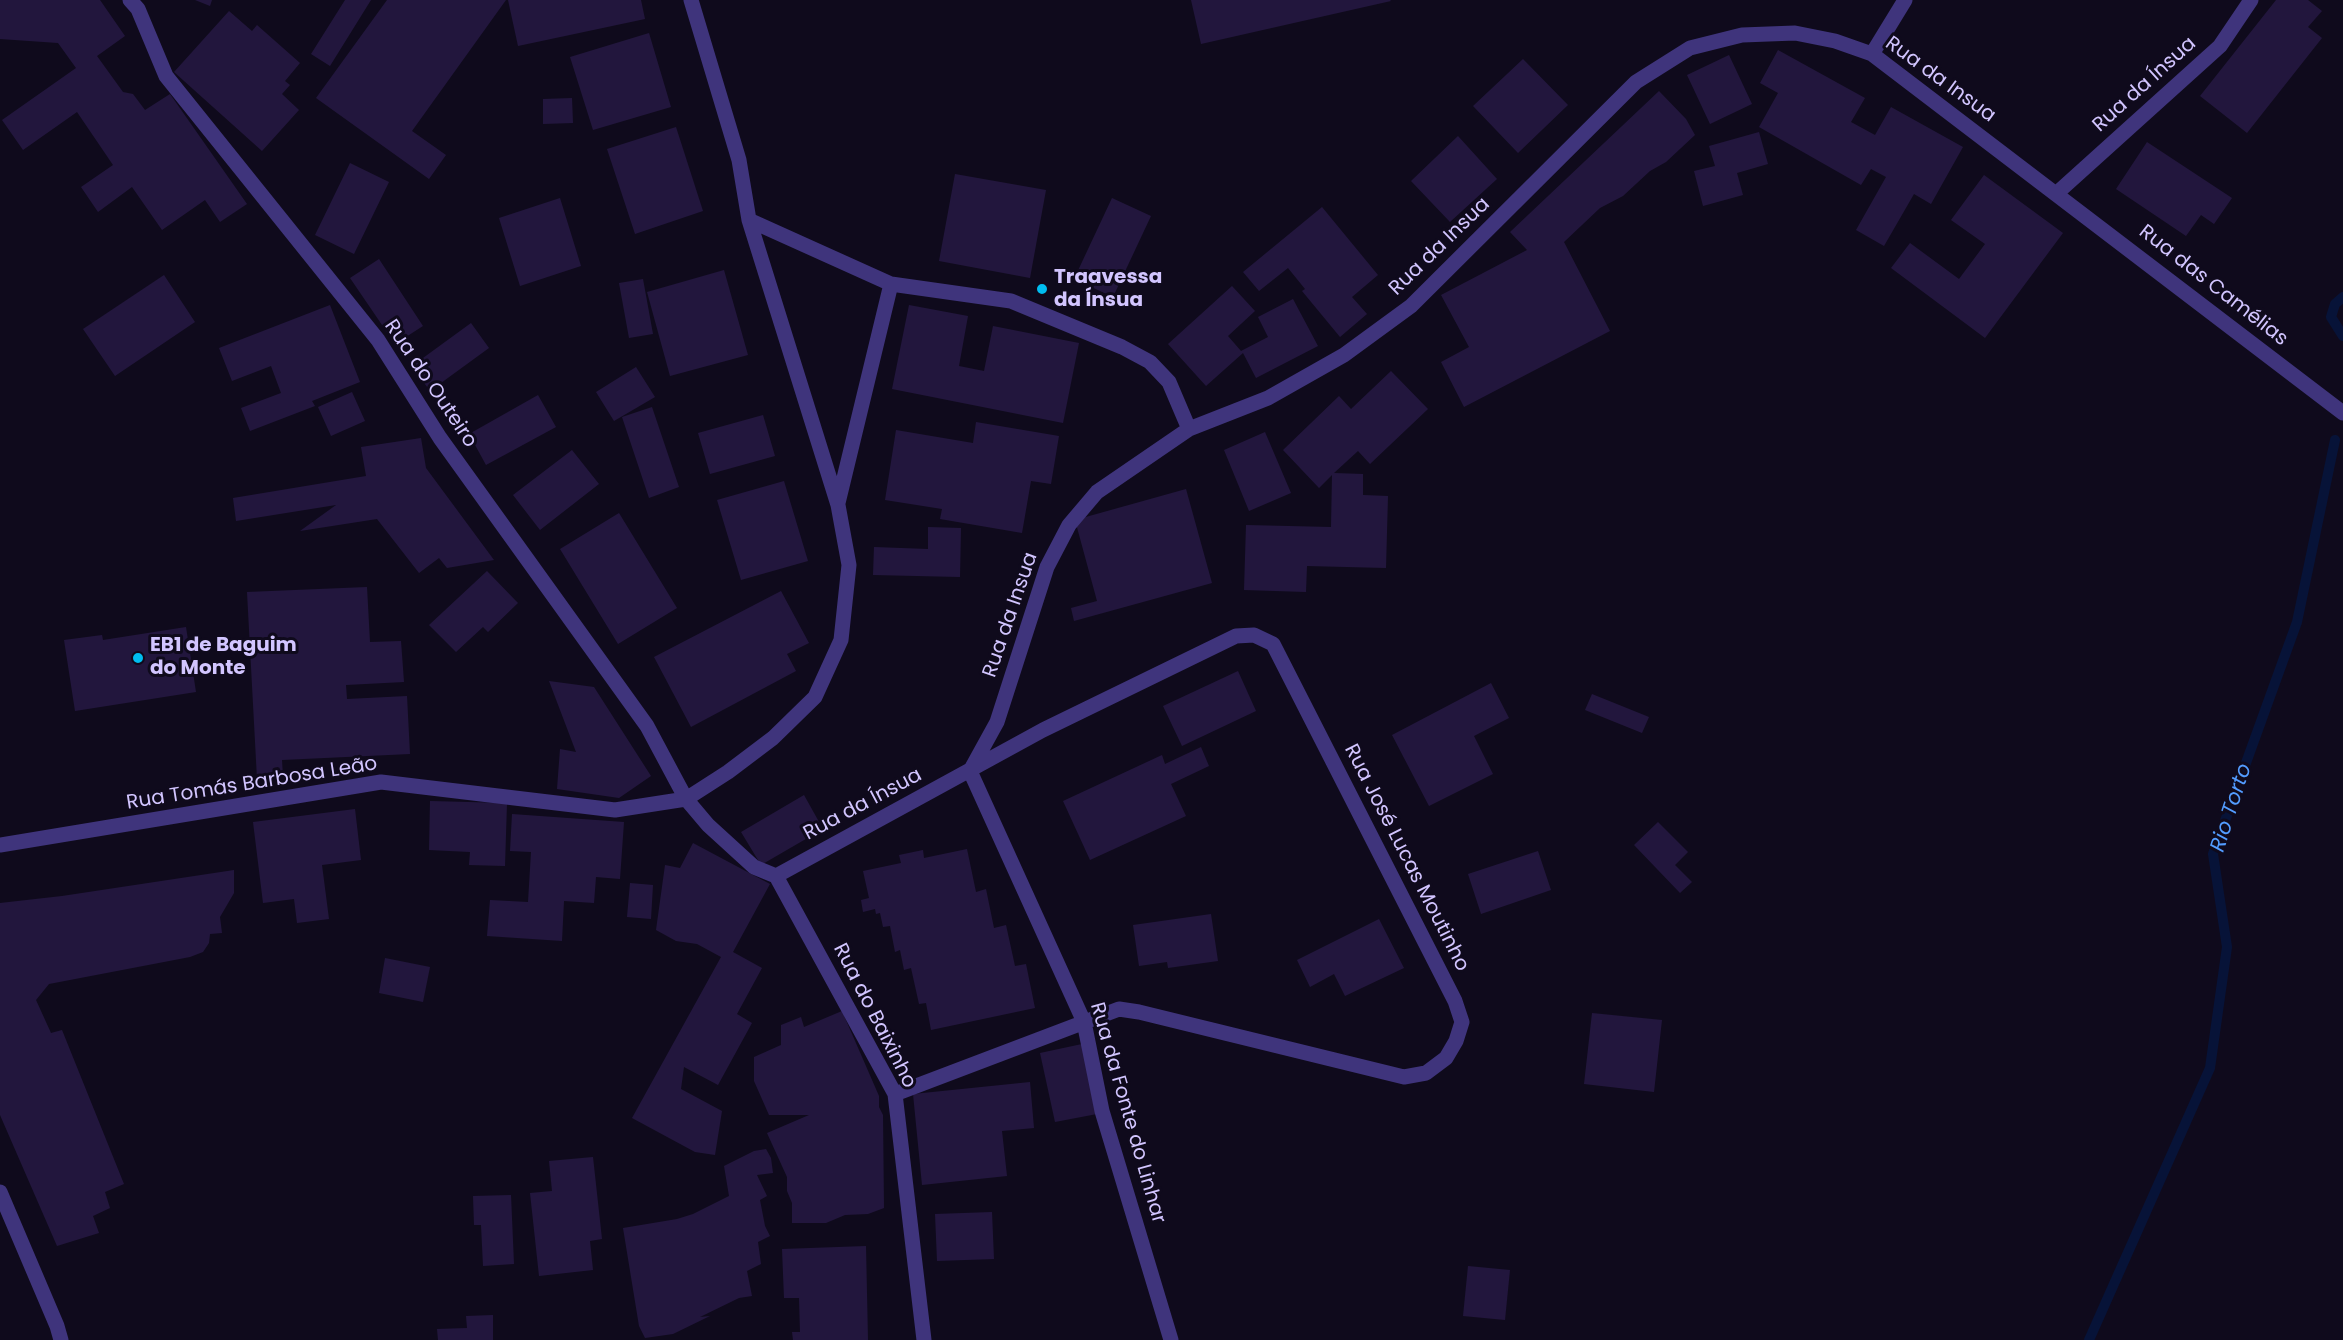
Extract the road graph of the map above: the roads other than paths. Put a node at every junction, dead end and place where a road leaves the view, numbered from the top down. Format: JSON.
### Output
{"nodes":[{"id":1,"x":691,"y":0,"type":"edge"},
{"id":2,"x":1905,"y":0,"type":"edge"},
{"id":3,"x":2251,"y":0,"type":"edge"},
{"id":4,"x":136,"y":3,"type":"edge"},
{"id":5,"x":1872,"y":54,"type":"junction"},
{"id":6,"x":2057,"y":193,"type":"junction"},
{"id":7,"x":749,"y":220,"type":"junction"},
{"id":8,"x":891,"y":284,"type":"junction"},
{"id":9,"x":2343,"y":413,"type":"edge"},
{"id":10,"x":1189,"y":429,"type":"junction"},
{"id":11,"x":838,"y":505,"type":"junction"},
{"id":12,"x":970,"y":771,"type":"junction"},
{"id":13,"x":686,"y":799,"type":"junction"},
{"id":14,"x":0,"y":845,"type":"edge"},
{"id":15,"x":776,"y":876,"type":"junction"},
{"id":16,"x":1084,"y":1022,"type":"junction"},
{"id":17,"x":895,"y":1094,"type":"junction"},
{"id":18,"x":0,"y":1192,"type":"edge"},
{"id":19,"x":61,"y":1340,"type":"edge"},
{"id":20,"x":924,"y":1340,"type":"edge"},
{"id":21,"x":1171,"y":1340,"type":"edge"}],
"edges":[{"from":1,"to":7,"type":"street","name":"Rua Tomás Barbosa Leão"},
{"from":2,"to":5,"type":"street"},
{"from":3,"to":6,"type":"street","name":"Rua da Ínsua"},
{"from":4,"to":13,"type":"street","name":"Rua do Outeiro"},
{"from":5,"to":6,"type":"street","name":"Rua da Insua"},
{"from":5,"to":10,"type":"street","name":"Rua da Insua"},
{"from":6,"to":9,"type":"street","name":"Rua das Camélias"},
{"from":7,"to":8,"type":"street"},
{"from":7,"to":11,"type":"street","name":"Rua Tomás Barbosa Leão"},
{"from":8,"to":10,"type":"street"},
{"from":8,"to":11,"type":"street"},
{"from":10,"to":12,"type":"street","name":"Rua da Insua"},
{"from":11,"to":13,"type":"street","name":"Rua Tomás Barbosa Leão"},
{"from":12,"to":15,"type":"street","name":"Rua da Ínsua"},
{"from":12,"to":16,"type":"street","name":"Rua da Fonte do Linhar"},
{"from":12,"to":16,"type":"street","name":"Rua José Lucas Moutinho"},
{"from":13,"to":14,"type":"street","name":"Rua Tomás Barbosa Leão"},
{"from":13,"to":15,"type":"street"},
{"from":15,"to":17,"type":"street","name":"Rua do Baixinho"},
{"from":16,"to":17,"type":"street","name":"Rua José Lucas Moutinho"},
{"from":16,"to":21,"type":"street","name":"Rua da Fonte do Linhar"},
{"from":17,"to":20,"type":"street","name":"Rua do Baixinho"},
{"from":18,"to":19,"type":"street"}]}
